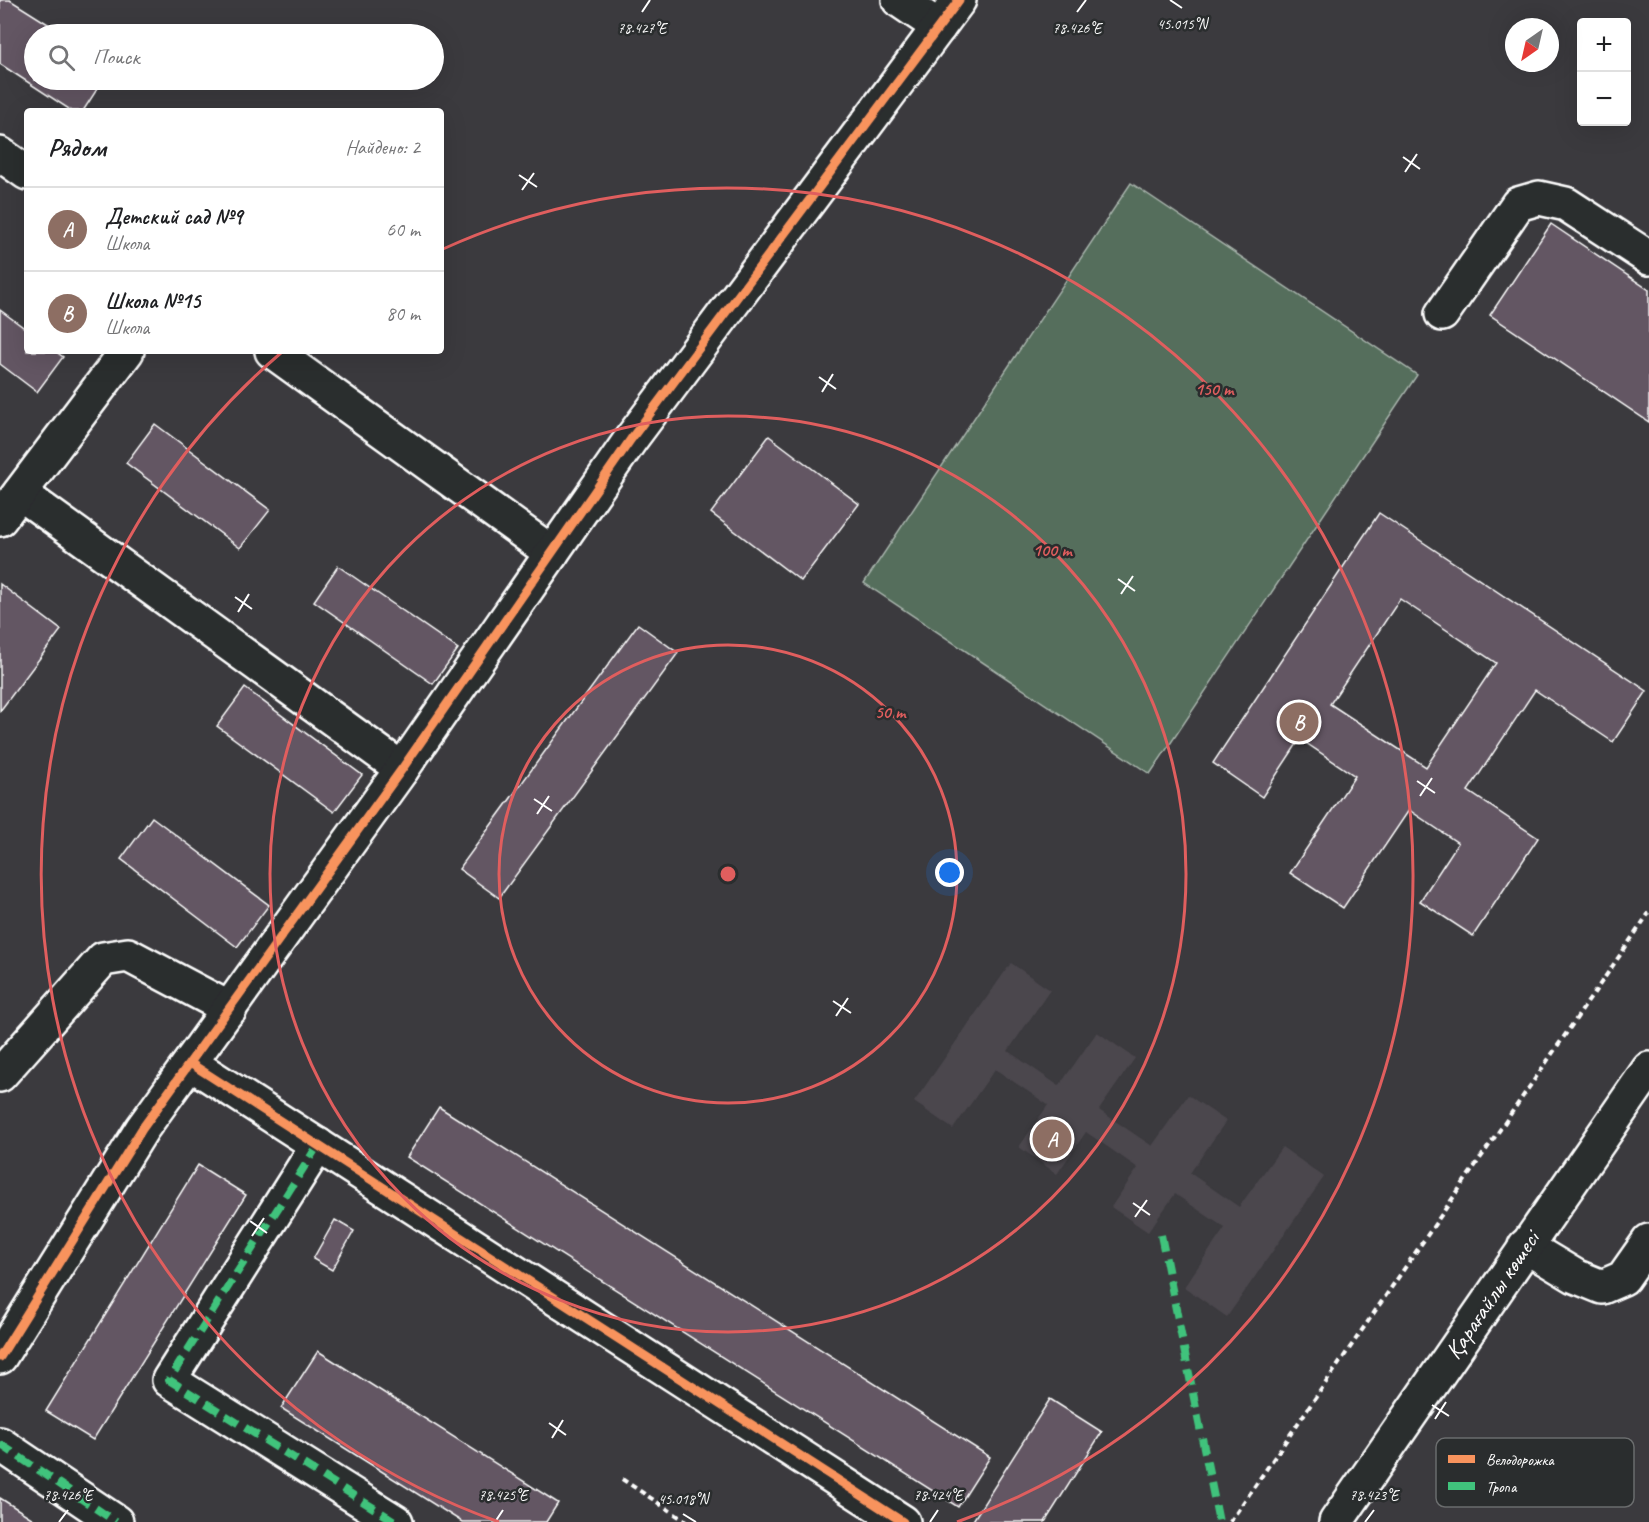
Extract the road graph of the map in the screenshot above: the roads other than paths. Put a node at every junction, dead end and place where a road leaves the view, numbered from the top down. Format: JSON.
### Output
{"nodes":[{"id":1,"x":899,"y":0,"type":"edge"},
{"id":2,"x":959,"y":0,"type":"edge"},
{"id":3,"x":939,"y":27,"type":"junction"},
{"id":4,"x":0,"y":154,"type":"edge"},
{"id":5,"x":24,"y":171,"type":"edge"},
{"id":6,"x":1649,"y":258,"type":"edge"},
{"id":7,"x":1442,"y":314,"type":"dead end"},
{"id":8,"x":125,"y":354,"type":"edge"},
{"id":9,"x":276,"y":354,"type":"edge"},
{"id":10,"x":20,"y":493,"type":"junction"},
{"id":11,"x":0,"y":519,"type":"edge"},
{"id":12,"x":552,"y":553,"type":"junction"},
{"id":13,"x":402,"y":769,"type":"junction"},
{"id":14,"x":230,"y":1009,"type":"junction"},
{"id":15,"x":190,"y":1063,"type":"junction"},
{"id":16,"x":1649,"y":1069,"type":"edge"},
{"id":17,"x":0,"y":1076,"type":"edge"},
{"id":18,"x":318,"y":1145,"type":"junction"},
{"id":19,"x":1649,"y":1241,"type":"edge"},
{"id":20,"x":1525,"y":1246,"type":"junction"},
{"id":21,"x":0,"y":1357,"type":"edge"},
{"id":22,"x":0,"y":1444,"type":"edge"},
{"id":23,"x":116,"y":1522,"type":"edge"},
{"id":24,"x":396,"y":1522,"type":"edge"},
{"id":25,"x":903,"y":1522,"type":"edge"},
{"id":26,"x":1336,"y":1522,"type":"edge"}],
"edges":[{"from":1,"to":3,"type":"street"},
{"from":2,"to":3,"type":"street"},
{"from":3,"to":12,"type":"street"},
{"from":4,"to":5,"type":"street"},
{"from":6,"to":7,"type":"street"},
{"from":8,"to":10,"type":"street"},
{"from":9,"to":12,"type":"street"},
{"from":10,"to":11,"type":"street"},
{"from":10,"to":13,"type":"street"},
{"from":12,"to":13,"type":"street"},
{"from":13,"to":14,"type":"street"},
{"from":14,"to":15,"type":"street"},
{"from":14,"to":17,"type":"street"},
{"from":15,"to":18,"type":"street"},
{"from":15,"to":21,"type":"street"},
{"from":16,"to":20,"type":"street","name":"Қарағайлы көшесі"},
{"from":18,"to":24,"type":"street"},
{"from":18,"to":25,"type":"street"},
{"from":19,"to":20,"type":"street"},
{"from":20,"to":26,"type":"street","name":"Қарағайлы көшесі"},
{"from":22,"to":23,"type":"street"}]}
